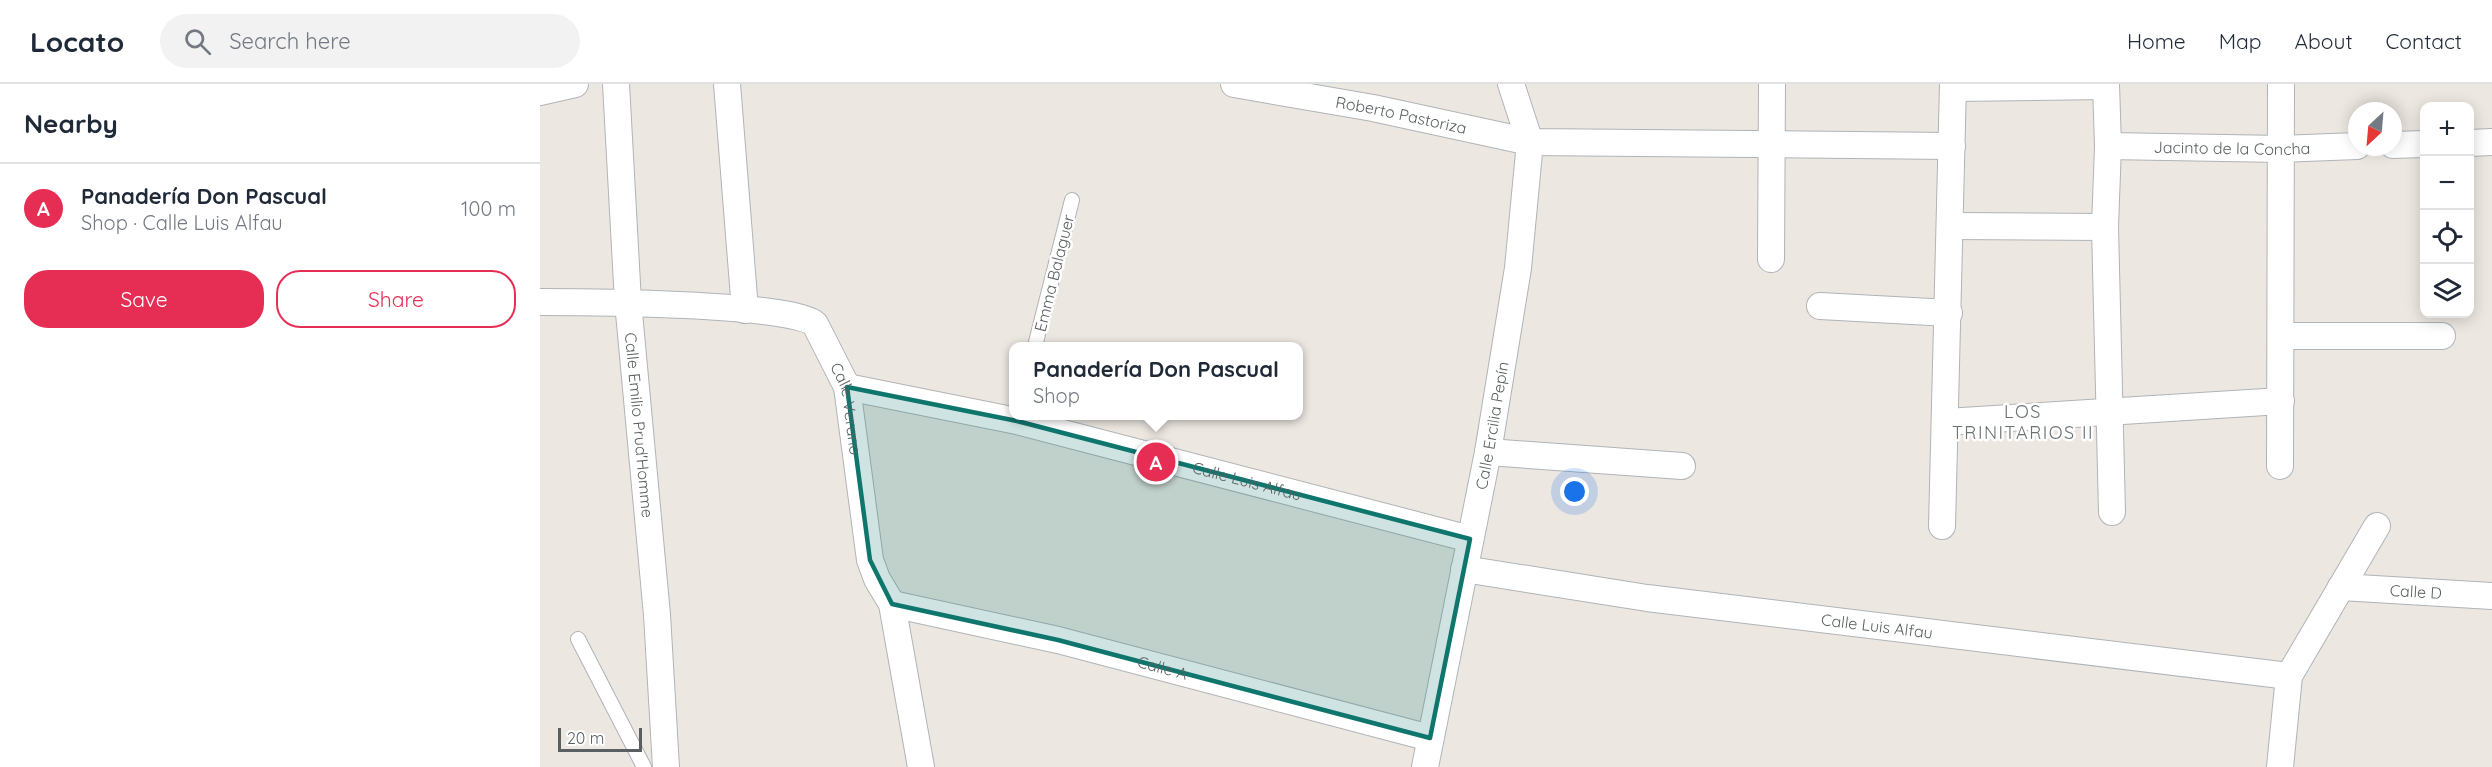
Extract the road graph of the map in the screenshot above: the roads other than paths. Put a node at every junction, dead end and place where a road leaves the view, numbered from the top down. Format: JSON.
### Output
{"nodes":[{"id":1,"x":575,"y":84,"type":"edge"},
{"id":2,"x":616,"y":84,"type":"edge"},
{"id":3,"x":727,"y":84,"type":"edge"},
{"id":4,"x":1234,"y":84,"type":"edge"},
{"id":5,"x":1511,"y":84,"type":"edge"},
{"id":6,"x":1772,"y":84,"type":"edge"},
{"id":7,"x":2281,"y":84,"type":"edge"},
{"id":8,"x":2106,"y":85,"type":"edge"},
{"id":9,"x":1954,"y":86,"type":"edge"},
{"id":10,"x":540,"y":92,"type":"edge"},
{"id":11,"x":1530,"y":142,"type":"junction"},
{"id":12,"x":2492,"y":142,"type":"edge"},
{"id":13,"x":2474,"y":143,"type":"edge"},
{"id":14,"x":1771,"y":144,"type":"junction"},
{"id":15,"x":2420,"y":144,"type":"edge"},
{"id":16,"x":2402,"y":145,"type":"edge"},
{"id":17,"x":1952,"y":146,"type":"junction"},
{"id":18,"x":2108,"y":146,"type":"junction"},
{"id":19,"x":2348,"y":146,"type":"edge"},
{"id":20,"x":2282,"y":148,"type":"junction"},
{"id":21,"x":1072,"y":200,"type":"dead end"},
{"id":22,"x":1952,"y":226,"type":"junction"},
{"id":23,"x":2105,"y":227,"type":"junction"},
{"id":24,"x":1771,"y":259,"type":"dead end"},
{"id":25,"x":540,"y":302,"type":"edge"},
{"id":26,"x":628,"y":303,"type":"junction"},
{"id":27,"x":1820,"y":306,"type":"dead end"},
{"id":28,"x":745,"y":310,"type":"junction"},
{"id":29,"x":1949,"y":313,"type":"junction"},
{"id":30,"x":2281,"y":336,"type":"junction"},
{"id":31,"x":2442,"y":336,"type":"dead end"},
{"id":32,"x":1036,"y":342,"type":"edge"},
{"id":33,"x":847,"y":387,"type":"junction"},
{"id":34,"x":2281,"y":401,"type":"junction"},
{"id":35,"x":2110,"y":413,"type":"junction"},
{"id":36,"x":1009,"y":416,"type":"edge"},
{"id":37,"x":1025,"y":420,"type":"edge"},
{"id":38,"x":1946,"y":422,"type":"junction"},
{"id":39,"x":1488,"y":452,"type":"junction"},
{"id":40,"x":1682,"y":466,"type":"dead end"},
{"id":41,"x":2280,"y":466,"type":"dead end"},
{"id":42,"x":2112,"y":512,"type":"dead end"},
{"id":43,"x":1942,"y":526,"type":"dead end"},
{"id":44,"x":2377,"y":526,"type":"dead end"},
{"id":45,"x":1470,"y":539,"type":"junction"},
{"id":46,"x":1464,"y":569,"type":"junction"},
{"id":47,"x":2341,"y":587,"type":"junction"},
{"id":48,"x":2492,"y":596,"type":"edge"},
{"id":49,"x":892,"y":604,"type":"junction"},
{"id":50,"x":579,"y":639,"type":"dead end"},
{"id":51,"x":2289,"y":676,"type":"junction"},
{"id":52,"x":1430,"y":738,"type":"junction"},
{"id":53,"x":644,"y":767,"type":"edge"},
{"id":54,"x":666,"y":767,"type":"edge"},
{"id":55,"x":921,"y":767,"type":"edge"},
{"id":56,"x":1425,"y":767,"type":"edge"},
{"id":57,"x":2280,"y":767,"type":"edge"}],
"edges":[{"from":1,"to":10,"type":"street"},
{"from":2,"to":26,"type":"street","name":"Calle Emilio Prud'Homme"},
{"from":3,"to":28,"type":"street"},
{"from":4,"to":11,"type":"street","name":"Roberto Pastoriza"},
{"from":5,"to":11,"type":"street","name":"Calle Ercilia Pepín"},
{"from":6,"to":14,"type":"street"},
{"from":7,"to":20,"type":"street"},
{"from":8,"to":9,"type":"street"},
{"from":8,"to":18,"type":"street"},
{"from":9,"to":17,"type":"street"},
{"from":11,"to":14,"type":"street","name":"Roberto Pastoriza"},
{"from":11,"to":39,"type":"street","name":"Calle Ercilia Pepín"},
{"from":12,"to":13,"type":"street"},
{"from":14,"to":17,"type":"street","name":"Roberto Pastoriza"},
{"from":14,"to":24,"type":"street"},
{"from":15,"to":16,"type":"street"},
{"from":17,"to":22,"type":"street"},
{"from":18,"to":20,"type":"street","name":"Jacinto de la Concha"},
{"from":18,"to":23,"type":"street"},
{"from":19,"to":20,"type":"street","name":"Jacinto de la Concha"},
{"from":20,"to":30,"type":"street"},
{"from":21,"to":32,"type":"lane","name":"Emma Balaguer"},
{"from":22,"to":23,"type":"street"},
{"from":22,"to":29,"type":"street"},
{"from":23,"to":35,"type":"street"},
{"from":25,"to":26,"type":"street","name":"Calle Verano"},
{"from":26,"to":28,"type":"street","name":"Calle Verano"},
{"from":26,"to":54,"type":"street","name":"Calle Emilio Prud'Homme"},
{"from":27,"to":29,"type":"street"},
{"from":28,"to":33,"type":"street","name":"Calle Verano"},
{"from":29,"to":38,"type":"street"},
{"from":30,"to":31,"type":"street"},
{"from":30,"to":34,"type":"street"},
{"from":33,"to":36,"type":"street","name":"Calle Luis Alfau"},
{"from":33,"to":49,"type":"street","name":"Calle Verano"},
{"from":34,"to":35,"type":"street"},
{"from":34,"to":41,"type":"street"},
{"from":35,"to":38,"type":"street"},
{"from":35,"to":42,"type":"street"},
{"from":37,"to":45,"type":"street","name":"Calle Luis Alfau"},
{"from":38,"to":43,"type":"street"},
{"from":39,"to":40,"type":"street"},
{"from":39,"to":45,"type":"street","name":"Calle Ercilia Pepín"},
{"from":44,"to":47,"type":"street"},
{"from":45,"to":46,"type":"street","name":"Calle Ercilia Pepín"},
{"from":46,"to":51,"type":"street","name":"Calle Luis Alfau"},
{"from":46,"to":52,"type":"street","name":"Calle Ercilia Pepín"},
{"from":47,"to":48,"type":"street","name":"Calle D"},
{"from":47,"to":51,"type":"street"},
{"from":49,"to":52,"type":"street","name":"Calle A"},
{"from":49,"to":55,"type":"street","name":"Calle Verano"},
{"from":50,"to":53,"type":"lane"},
{"from":51,"to":57,"type":"street"},
{"from":52,"to":56,"type":"street","name":"Calle Ercilia Pepín"}]}
